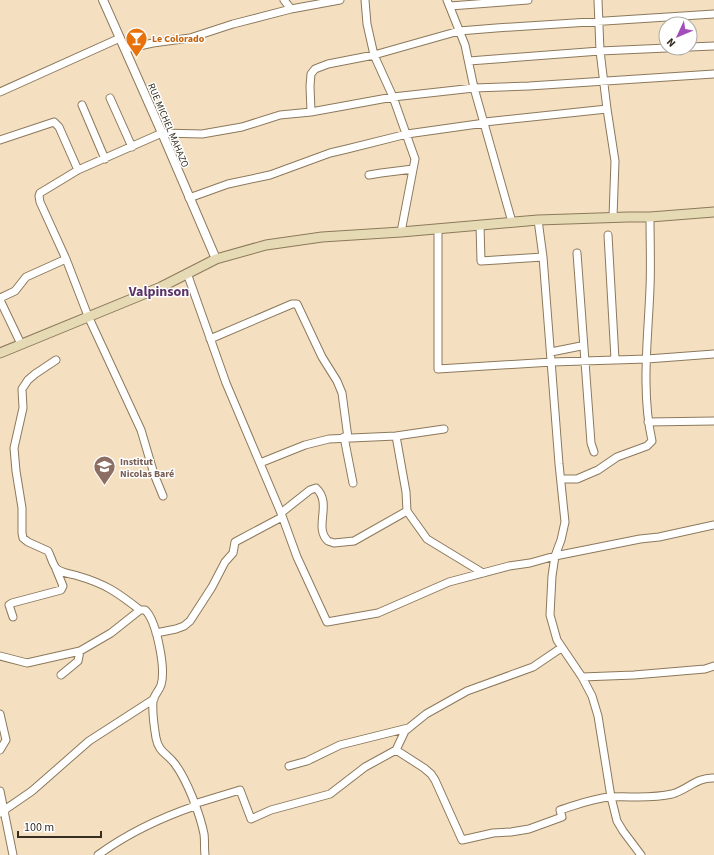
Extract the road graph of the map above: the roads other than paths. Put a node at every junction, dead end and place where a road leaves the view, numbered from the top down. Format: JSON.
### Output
{"nodes":[{"id":1,"x":103,"y":0,"type":"edge"},
{"id":2,"x":284,"y":0,"type":"edge"},
{"id":3,"x":340,"y":0,"type":"edge"},
{"id":4,"x":365,"y":0,"type":"edge"},
{"id":5,"x":528,"y":0,"type":"edge"},
{"id":6,"x":598,"y":0,"type":"edge"},
{"id":7,"x":449,"y":3,"type":"edge"},
{"id":8,"x":291,"y":9,"type":"junction"},
{"id":9,"x":714,"y":14,"type":"edge"},
{"id":10,"x":598,"y":22,"type":"junction"},
{"id":11,"x":459,"y":31,"type":"junction"},
{"id":12,"x":120,"y":38,"type":"junction"},
{"id":13,"x":714,"y":46,"type":"edge"},
{"id":14,"x":698,"y":47,"type":"edge"},
{"id":15,"x":125,"y":48,"type":"junction"},
{"id":16,"x":658,"y":49,"type":"edge"},
{"id":17,"x":600,"y":52,"type":"junction"},
{"id":18,"x":374,"y":55,"type":"junction"},
{"id":19,"x":469,"y":61,"type":"junction"},
{"id":20,"x":714,"y":74,"type":"edge"},
{"id":21,"x":603,"y":81,"type":"junction"},
{"id":22,"x":474,"y":88,"type":"junction"},
{"id":23,"x":0,"y":92,"type":"edge"},
{"id":24,"x":393,"y":97,"type":"junction"},
{"id":25,"x":110,"y":98,"type":"dead end"},
{"id":26,"x":82,"y":105,"type":"dead end"},
{"id":27,"x":607,"y":109,"type":"junction"},
{"id":28,"x":311,"y":112,"type":"junction"},
{"id":29,"x":485,"y":122,"type":"junction"},
{"id":30,"x":162,"y":133,"type":"junction"},
{"id":31,"x":407,"y":134,"type":"junction"},
{"id":32,"x":0,"y":140,"type":"edge"},
{"id":33,"x":132,"y":147,"type":"junction"},
{"id":34,"x":105,"y":159,"type":"junction"},
{"id":35,"x":413,"y":169,"type":"junction"},
{"id":36,"x":78,"y":170,"type":"junction"},
{"id":37,"x":369,"y":175,"type":"dead end"},
{"id":38,"x":189,"y":198,"type":"junction"},
{"id":39,"x":714,"y":212,"type":"edge"},
{"id":40,"x":613,"y":217,"type":"junction"},
{"id":41,"x":650,"y":217,"type":"junction"},
{"id":42,"x":538,"y":220,"type":"junction"},
{"id":43,"x":512,"y":222,"type":"junction"},
{"id":44,"x":480,"y":225,"type":"junction"},
{"id":45,"x":438,"y":229,"type":"junction"},
{"id":46,"x":401,"y":232,"type":"junction"},
{"id":47,"x":608,"y":235,"type":"dead end"},
{"id":48,"x":578,"y":253,"type":"dead end"},
{"id":49,"x":543,"y":256,"type":"junction"},
{"id":50,"x":66,"y":259,"type":"junction"},
{"id":51,"x":216,"y":259,"type":"junction"},
{"id":52,"x":187,"y":273,"type":"junction"},
{"id":53,"x":0,"y":299,"type":"edge"},
{"id":54,"x":88,"y":316,"type":"junction"},
{"id":55,"x":210,"y":339,"type":"junction"},
{"id":56,"x":21,"y":344,"type":"junction"},
{"id":57,"x":581,"y":346,"type":"dead end"},
{"id":58,"x":551,"y":352,"type":"junction"},
{"id":59,"x":0,"y":353,"type":"edge"},
{"id":60,"x":714,"y":354,"type":"edge"},
{"id":61,"x":616,"y":359,"type":"junction"},
{"id":62,"x":647,"y":359,"type":"junction"},
{"id":63,"x":56,"y":360,"type":"dead end"},
{"id":64,"x":586,"y":360,"type":"junction"},
{"id":65,"x":552,"y":362,"type":"junction"},
{"id":66,"x":714,"y":421,"type":"edge"},
{"id":67,"x":648,"y":422,"type":"junction"},
{"id":68,"x":444,"y":429,"type":"dead end"},
{"id":69,"x":396,"y":436,"type":"junction"},
{"id":70,"x":346,"y":438,"type":"junction"},
{"id":71,"x":594,"y":452,"type":"dead end"},
{"id":72,"x":260,"y":464,"type":"junction"},
{"id":73,"x":561,"y":479,"type":"junction"},
{"id":74,"x":353,"y":483,"type":"dead end"},
{"id":75,"x":163,"y":496,"type":"dead end"},
{"id":76,"x":406,"y":511,"type":"junction"},
{"id":77,"x":282,"y":515,"type":"junction"},
{"id":78,"x":714,"y":524,"type":"edge"},
{"id":79,"x":555,"y":556,"type":"junction"},
{"id":80,"x":56,"y":568,"type":"junction"},
{"id":81,"x":483,"y":573,"type":"junction"},
{"id":82,"x":140,"y":610,"type":"junction"},
{"id":83,"x":13,"y":617,"type":"dead end"},
{"id":84,"x":156,"y":632,"type":"junction"},
{"id":85,"x":561,"y":648,"type":"junction"},
{"id":86,"x":80,"y":651,"type":"junction"},
{"id":87,"x":0,"y":656,"type":"edge"},
{"id":88,"x":714,"y":666,"type":"edge"},
{"id":89,"x":61,"y":674,"type":"dead end"},
{"id":90,"x":582,"y":677,"type":"junction"},
{"id":91,"x":154,"y":699,"type":"junction"},
{"id":92,"x":0,"y":714,"type":"edge"},
{"id":93,"x":408,"y":728,"type":"junction"},
{"id":94,"x":0,"y":750,"type":"edge"},
{"id":95,"x":396,"y":750,"type":"junction"},
{"id":96,"x":289,"y":766,"type":"dead end"},
{"id":97,"x":714,"y":778,"type":"edge"},
{"id":98,"x":0,"y":791,"type":"edge"},
{"id":99,"x":611,"y":797,"type":"junction"},
{"id":100,"x":194,"y":805,"type":"junction"},
{"id":101,"x":2,"y":812,"type":"edge"},
{"id":102,"x":13,"y":855,"type":"edge"},
{"id":103,"x":98,"y":855,"type":"edge"},
{"id":104,"x":205,"y":855,"type":"edge"},
{"id":105,"x":641,"y":855,"type":"edge"}],
"edges":[{"from":1,"to":12,"type":"street","name":"RUE MICHEL MAHAZO"},
{"from":2,"to":8,"type":"street"},
{"from":3,"to":8,"type":"street"},
{"from":4,"to":18,"type":"street"},
{"from":5,"to":7,"type":"street"},
{"from":6,"to":10,"type":"street"},
{"from":7,"to":11,"type":"street"},
{"from":8,"to":15,"type":"street"},
{"from":9,"to":10,"type":"street"},
{"from":10,"to":11,"type":"street"},
{"from":10,"to":17,"type":"street"},
{"from":11,"to":18,"type":"street"},
{"from":11,"to":19,"type":"street"},
{"from":12,"to":15,"type":"street","name":"RUE MICHEL MAHAZO"},
{"from":12,"to":23,"type":"street"},
{"from":13,"to":14,"type":"street"},
{"from":15,"to":30,"type":"street","name":"RUE MICHEL MAHAZO"},
{"from":16,"to":17,"type":"street"},
{"from":17,"to":19,"type":"street"},
{"from":17,"to":21,"type":"street"},
{"from":18,"to":24,"type":"street"},
{"from":18,"to":28,"type":"street"},
{"from":19,"to":22,"type":"street"},
{"from":20,"to":21,"type":"street"},
{"from":21,"to":22,"type":"street"},
{"from":21,"to":27,"type":"street"},
{"from":22,"to":24,"type":"street"},
{"from":22,"to":29,"type":"street"},
{"from":24,"to":28,"type":"street"},
{"from":24,"to":31,"type":"street"},
{"from":25,"to":33,"type":"street"},
{"from":26,"to":34,"type":"street"},
{"from":27,"to":29,"type":"street"},
{"from":27,"to":40,"type":"street"},
{"from":28,"to":30,"type":"street"},
{"from":29,"to":31,"type":"street"},
{"from":29,"to":43,"type":"street"},
{"from":30,"to":33,"type":"street"},
{"from":30,"to":38,"type":"street","name":"RUE MICHEL MAHAZO"},
{"from":31,"to":35,"type":"street"},
{"from":31,"to":38,"type":"street"},
{"from":32,"to":36,"type":"street"},
{"from":33,"to":34,"type":"street"},
{"from":34,"to":36,"type":"street"},
{"from":35,"to":37,"type":"street"},
{"from":35,"to":46,"type":"street"},
{"from":36,"to":50,"type":"street"},
{"from":38,"to":51,"type":"street","name":"RUE MICHEL MAHAZO"},
{"from":39,"to":41,"type":"main road"},
{"from":40,"to":41,"type":"main road"},
{"from":40,"to":42,"type":"main road"},
{"from":41,"to":62,"type":"street"},
{"from":42,"to":43,"type":"main road"},
{"from":42,"to":49,"type":"street"},
{"from":43,"to":44,"type":"main road"},
{"from":44,"to":45,"type":"main road"},
{"from":44,"to":49,"type":"street"},
{"from":45,"to":46,"type":"main road"},
{"from":45,"to":65,"type":"street"},
{"from":46,"to":51,"type":"main road"},
{"from":47,"to":61,"type":"street"},
{"from":48,"to":64,"type":"street"},
{"from":49,"to":58,"type":"street"},
{"from":50,"to":53,"type":"street"},
{"from":50,"to":54,"type":"street"},
{"from":51,"to":52,"type":"main road"},
{"from":52,"to":54,"type":"main road"},
{"from":52,"to":55,"type":"street"},
{"from":53,"to":56,"type":"street"},
{"from":54,"to":56,"type":"main road"},
{"from":54,"to":75,"type":"street"},
{"from":55,"to":70,"type":"street"},
{"from":55,"to":72,"type":"street"},
{"from":56,"to":59,"type":"main road"},
{"from":57,"to":58,"type":"street"},
{"from":58,"to":65,"type":"street"},
{"from":60,"to":62,"type":"street"},
{"from":61,"to":62,"type":"street"},
{"from":61,"to":64,"type":"street"},
{"from":62,"to":67,"type":"street"},
{"from":63,"to":80,"type":"street"},
{"from":64,"to":65,"type":"street"},
{"from":64,"to":71,"type":"street"},
{"from":65,"to":73,"type":"street"},
{"from":66,"to":67,"type":"street"},
{"from":67,"to":73,"type":"street"},
{"from":68,"to":69,"type":"street"},
{"from":69,"to":70,"type":"street"},
{"from":69,"to":76,"type":"street"},
{"from":70,"to":72,"type":"street"},
{"from":70,"to":74,"type":"street"},
{"from":72,"to":77,"type":"street"},
{"from":73,"to":79,"type":"street"},
{"from":76,"to":77,"type":"street"},
{"from":76,"to":81,"type":"street"},
{"from":77,"to":81,"type":"street"},
{"from":77,"to":84,"type":"street"},
{"from":78,"to":79,"type":"street"},
{"from":79,"to":81,"type":"street"},
{"from":79,"to":85,"type":"street"},
{"from":80,"to":82,"type":"street"},
{"from":80,"to":83,"type":"street"},
{"from":82,"to":84,"type":"street"},
{"from":82,"to":86,"type":"street"},
{"from":84,"to":91,"type":"street"},
{"from":85,"to":90,"type":"street"},
{"from":85,"to":93,"type":"street"},
{"from":86,"to":87,"type":"street"},
{"from":86,"to":89,"type":"street"},
{"from":88,"to":90,"type":"street"},
{"from":90,"to":99,"type":"street"},
{"from":91,"to":100,"type":"street"},
{"from":91,"to":101,"type":"street"},
{"from":92,"to":94,"type":"street"},
{"from":93,"to":95,"type":"street"},
{"from":93,"to":96,"type":"street"},
{"from":95,"to":99,"type":"street"},
{"from":95,"to":100,"type":"street"},
{"from":97,"to":99,"type":"street"},
{"from":98,"to":101,"type":"street"},
{"from":99,"to":105,"type":"street"},
{"from":100,"to":103,"type":"street"},
{"from":100,"to":104,"type":"street"},
{"from":101,"to":102,"type":"street"}]}
